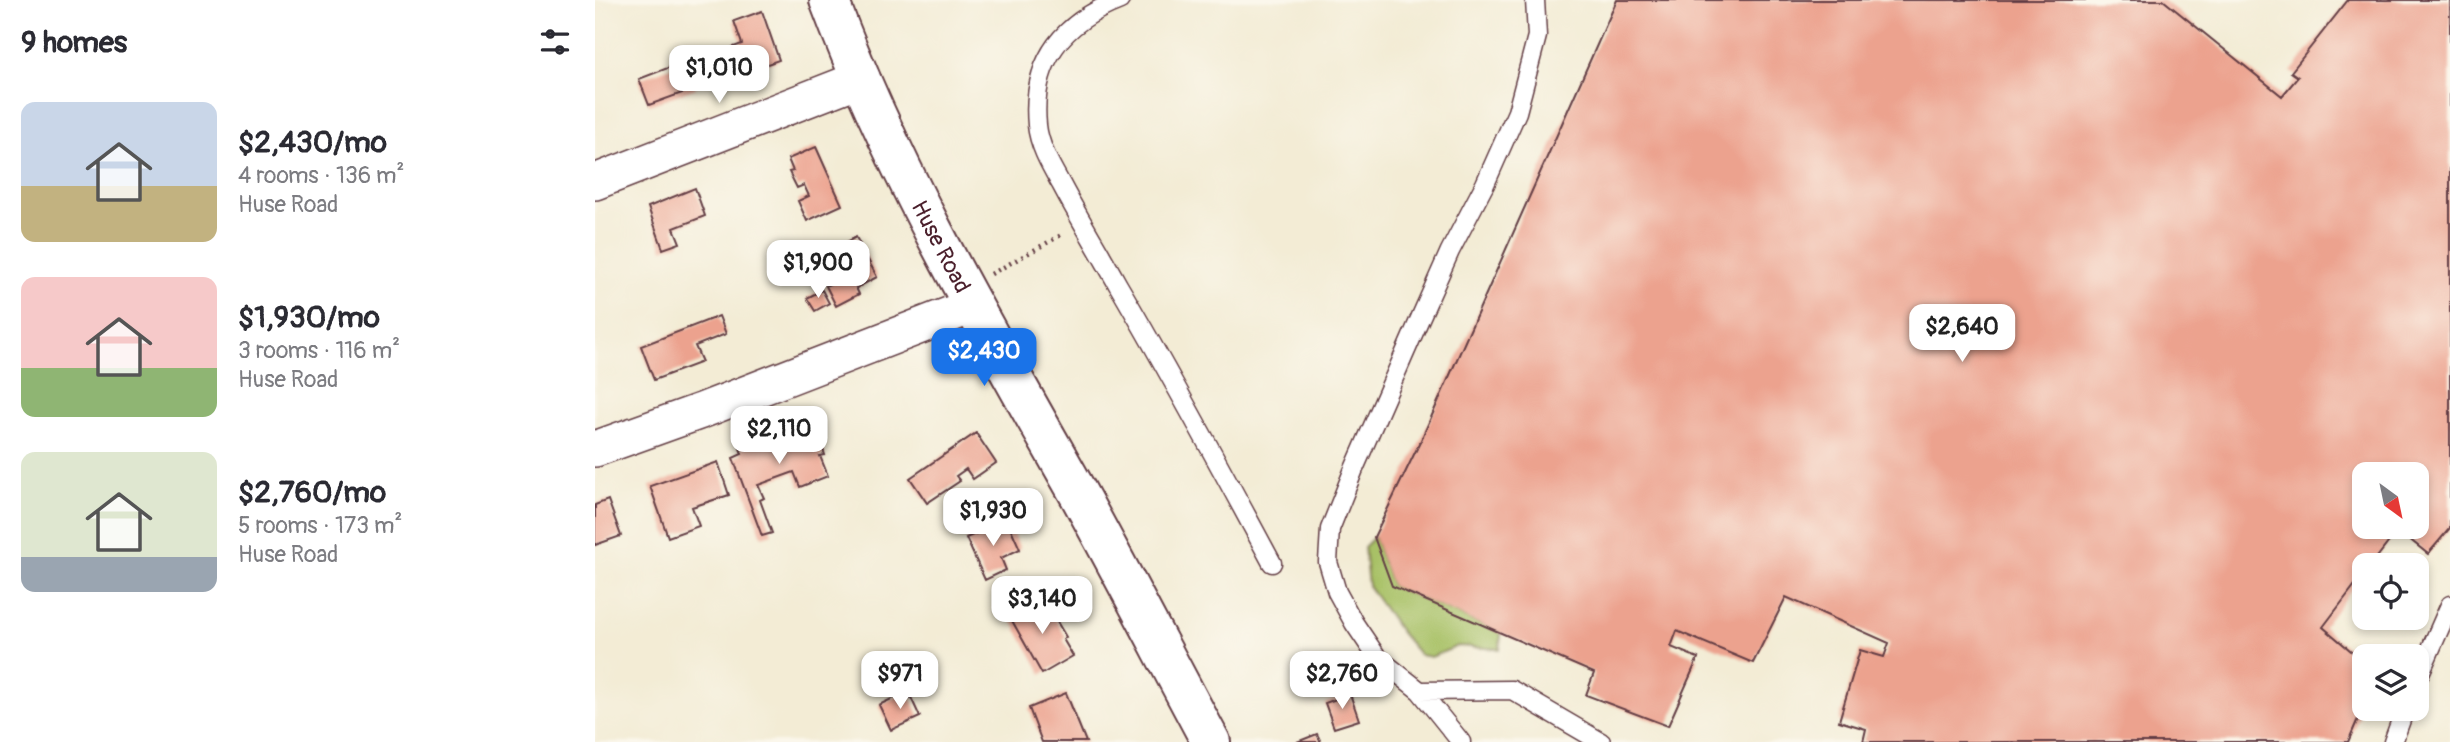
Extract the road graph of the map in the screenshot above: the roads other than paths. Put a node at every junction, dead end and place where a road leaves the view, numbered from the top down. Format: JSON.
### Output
{"nodes":[{"id":1,"x":829,"y":0,"type":"edge"},
{"id":2,"x":1120,"y":0,"type":"edge"},
{"id":3,"x":1535,"y":0,"type":"edge"},
{"id":4,"x":862,"y":78,"type":"junction"},
{"id":5,"x":595,"y":182,"type":"edge"},
{"id":6,"x":978,"y":291,"type":"junction"},
{"id":7,"x":595,"y":449,"type":"edge"},
{"id":8,"x":1272,"y":563,"type":"dead end"},
{"id":9,"x":2450,"y":605,"type":"edge"},
{"id":10,"x":2429,"y":653,"type":"edge"},
{"id":11,"x":1420,"y":691,"type":"junction"},
{"id":12,"x":2401,"y":721,"type":"edge"},
{"id":13,"x":1211,"y":742,"type":"edge"},
{"id":14,"x":1461,"y":742,"type":"edge"},
{"id":15,"x":1601,"y":742,"type":"edge"},
{"id":16,"x":2393,"y":742,"type":"edge"}],
"edges":[{"from":1,"to":4,"type":"street","name":"Huse Road"},
{"from":2,"to":8,"type":"lane"},
{"from":3,"to":11,"type":"lane"},
{"from":4,"to":5,"type":"street"},
{"from":4,"to":6,"type":"street","name":"Huse Road"},
{"from":6,"to":7,"type":"street"},
{"from":6,"to":13,"type":"street","name":"Huse Road"},
{"from":9,"to":10,"type":"lane"},
{"from":11,"to":14,"type":"lane"},
{"from":11,"to":15,"type":"lane"},
{"from":12,"to":16,"type":"lane"}]}
